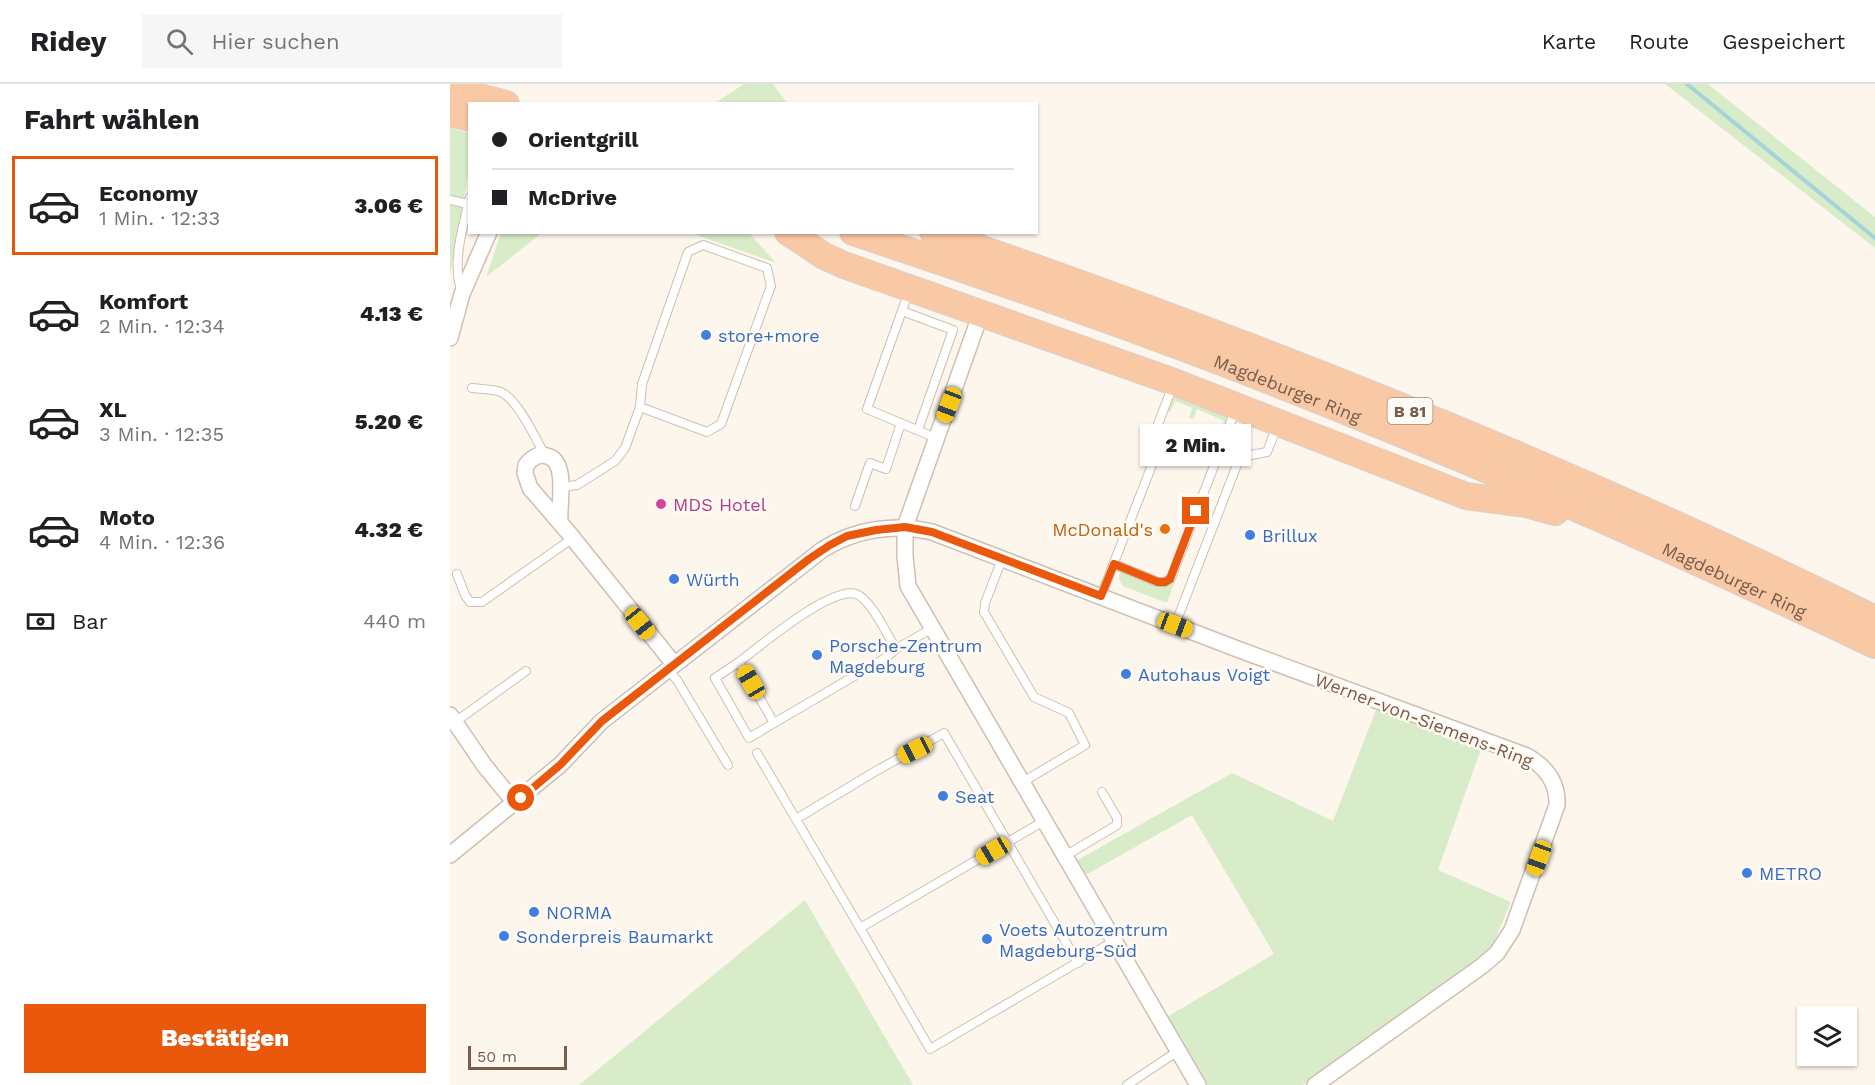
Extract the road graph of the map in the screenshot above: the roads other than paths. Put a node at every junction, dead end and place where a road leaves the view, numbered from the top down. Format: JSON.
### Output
{"nodes":[{"id":1,"x":450,"y":89,"type":"edge"},
{"id":2,"x":499,"y":102,"type":"edge"},
{"id":3,"x":450,"y":113,"type":"edge"},
{"id":4,"x":468,"y":118,"type":"edge"},
{"id":5,"x":450,"y":200,"type":"edge"},
{"id":6,"x":468,"y":200,"type":"edge"},
{"id":7,"x":468,"y":205,"type":"edge"},
{"id":8,"x":488,"y":234,"type":"edge"},
{"id":9,"x":792,"y":234,"type":"edge"},
{"id":10,"x":859,"y":234,"type":"edge"},
{"id":11,"x":939,"y":234,"type":"edge"},
{"id":12,"x":462,"y":294,"type":"junction"},
{"id":13,"x":905,"y":300,"type":"junction"},
{"id":14,"x":981,"y":313,"type":"junction"},
{"id":15,"x":450,"y":338,"type":"edge"},
{"id":16,"x":1174,"y":382,"type":"junction"},
{"id":17,"x":472,"y":388,"type":"dead end"},
{"id":18,"x":1237,"y":406,"type":"junction"},
{"id":19,"x":640,"y":407,"type":"junction"},
{"id":20,"x":1278,"y":422,"type":"junction"},
{"id":21,"x":901,"y":423,"type":"junction"},
{"id":22,"x":918,"y":430,"type":"junction"},
{"id":23,"x":936,"y":438,"type":"junction"},
{"id":24,"x":545,"y":455,"type":"junction"},
{"id":25,"x":561,"y":487,"type":"junction"},
{"id":26,"x":855,"y":506,"type":"dead end"},
{"id":27,"x":560,"y":523,"type":"junction"},
{"id":28,"x":905,"y":527,"type":"junction"},
{"id":29,"x":1640,"y":537,"type":"junction"},
{"id":30,"x":573,"y":538,"type":"junction"},
{"id":31,"x":1002,"y":559,"type":"junction"},
{"id":32,"x":1114,"y":564,"type":"junction"},
{"id":33,"x":457,"y":574,"type":"dead end"},
{"id":34,"x":1101,"y":596,"type":"junction"},
{"id":35,"x":1875,"y":619,"type":"edge"},
{"id":36,"x":1175,"y":625,"type":"junction"},
{"id":37,"x":931,"y":629,"type":"junction"},
{"id":38,"x":1875,"y":645,"type":"edge"},
{"id":39,"x":896,"y":650,"type":"junction"},
{"id":40,"x":739,"y":662,"type":"junction"},
{"id":41,"x":670,"y":666,"type":"junction"},
{"id":42,"x":526,"y":671,"type":"dead end"},
{"id":43,"x":452,"y":718,"type":"edge"},
{"id":44,"x":774,"y":723,"type":"junction"},
{"id":45,"x":757,"y":753,"type":"dead end"},
{"id":46,"x":728,"y":765,"type":"dead end"},
{"id":47,"x":1021,"y":783,"type":"junction"},
{"id":48,"x":1102,"y":792,"type":"dead end"},
{"id":49,"x":515,"y":803,"type":"junction"},
{"id":50,"x":796,"y":819,"type":"junction"},
{"id":51,"x":1044,"y":821,"type":"junction"},
{"id":52,"x":1008,"y":842,"type":"junction"},
{"id":53,"x":450,"y":855,"type":"edge"},
{"id":54,"x":1065,"y":856,"type":"junction"},
{"id":55,"x":860,"y":928,"type":"junction"},
{"id":56,"x":1114,"y":941,"type":"junction"},
{"id":57,"x":1078,"y":963,"type":"junction"},
{"id":58,"x":1178,"y":1051,"type":"junction"},
{"id":59,"x":1127,"y":1085,"type":"edge"},
{"id":60,"x":1198,"y":1085,"type":"edge"},
{"id":61,"x":1315,"y":1085,"type":"edge"}],
"edges":[{"from":1,"to":2,"type":"highway"},
{"from":3,"to":4,"type":"highway"},
{"from":5,"to":6,"type":"lane"},
{"from":7,"to":12,"type":"lane"},
{"from":8,"to":12,"type":"street"},
{"from":9,"to":13,"type":"highway"},
{"from":10,"to":29,"type":"highway","name":"Magdeburger Ring","number":"B 81"},
{"from":11,"to":35,"type":"highway","name":"Magdeburger Ring","number":"B 81"},
{"from":12,"to":15,"type":"street"},
{"from":13,"to":14,"type":"highway"},
{"from":13,"to":21,"type":"lane"},
{"from":13,"to":22,"type":"lane"},
{"from":14,"to":16,"type":"highway"},
{"from":14,"to":23,"type":"street"},
{"from":16,"to":18,"type":"highway"},
{"from":16,"to":32,"type":"lane"},
{"from":17,"to":24,"type":"lane"},
{"from":18,"to":20,"type":"highway"},
{"from":18,"to":32,"type":"lane"},
{"from":19,"to":19,"type":"lane"},
{"from":19,"to":25,"type":"lane"},
{"from":20,"to":29,"type":"highway"},
{"from":20,"to":36,"type":"lane"},
{"from":21,"to":22,"type":"lane"},
{"from":21,"to":26,"type":"lane"},
{"from":22,"to":23,"type":"lane"},
{"from":23,"to":28,"type":"street"},
{"from":24,"to":25,"type":"street"},
{"from":24,"to":27,"type":"street"},
{"from":25,"to":27,"type":"street"},
{"from":27,"to":30,"type":"street"},
{"from":28,"to":31,"type":"street","name":"Werner-von-Siemens-Ring"},
{"from":28,"to":37,"type":"street"},
{"from":28,"to":41,"type":"street","name":"Werner-von-Siemens-Ring"},
{"from":29,"to":38,"type":"highway","name":"Magdeburger Ring","number":"B 81"},
{"from":30,"to":33,"type":"lane"},
{"from":30,"to":41,"type":"street"},
{"from":31,"to":34,"type":"street","name":"Werner-von-Siemens-Ring"},
{"from":31,"to":47,"type":"lane"},
{"from":32,"to":34,"type":"lane"},
{"from":34,"to":36,"type":"street","name":"Werner-von-Siemens-Ring"},
{"from":36,"to":61,"type":"street","name":"Werner-von-Siemens-Ring"},
{"from":37,"to":39,"type":"lane"},
{"from":37,"to":47,"type":"street"},
{"from":39,"to":40,"type":"lane"},
{"from":39,"to":44,"type":"lane"},
{"from":40,"to":44,"type":"lane"},
{"from":40,"to":44,"type":"lane"},
{"from":41,"to":46,"type":"lane"},
{"from":41,"to":49,"type":"street","name":"Werner-von-Siemens-Ring"},
{"from":42,"to":43,"type":"lane"},
{"from":43,"to":49,"type":"street"},
{"from":45,"to":50,"type":"lane"},
{"from":47,"to":51,"type":"street"},
{"from":48,"to":54,"type":"lane"},
{"from":49,"to":53,"type":"street","name":"Werner-von-Siemens-Ring"},
{"from":50,"to":52,"type":"lane"},
{"from":50,"to":55,"type":"lane"},
{"from":51,"to":52,"type":"lane"},
{"from":51,"to":54,"type":"street"},
{"from":52,"to":55,"type":"lane"},
{"from":52,"to":57,"type":"lane"},
{"from":54,"to":56,"type":"street"},
{"from":55,"to":57,"type":"lane"},
{"from":56,"to":57,"type":"lane"},
{"from":56,"to":58,"type":"street"},
{"from":58,"to":59,"type":"lane"},
{"from":58,"to":60,"type":"street"}]}
